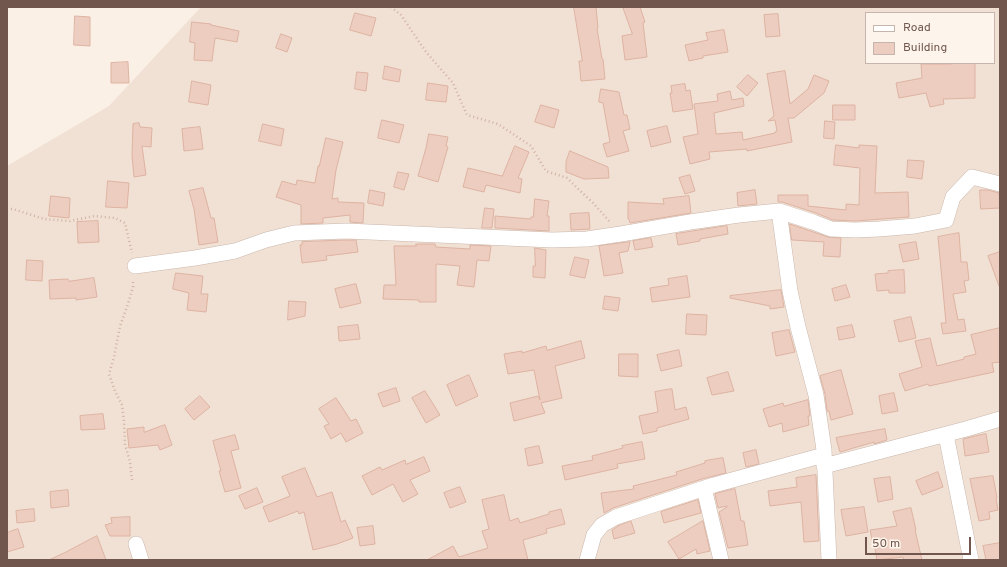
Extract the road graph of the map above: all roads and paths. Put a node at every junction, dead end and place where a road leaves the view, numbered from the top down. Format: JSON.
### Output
{"nodes":[{"id":1,"x":392,"y":7,"type":"edge"},
{"id":2,"x":1000,"y":184,"type":"edge"},
{"id":3,"x":7,"y":209,"type":"edge"},
{"id":4,"x":779,"y":212,"type":"junction"},
{"id":5,"x":622,"y":234,"type":"junction"},
{"id":6,"x":135,"y":266,"type":"junction"},
{"id":7,"x":1000,"y":419,"type":"edge"},
{"id":8,"x":946,"y":434,"type":"junction"},
{"id":9,"x":824,"y":461,"type":"junction"},
{"id":10,"x":132,"y":480,"type":"dead end"},
{"id":11,"x":704,"y":488,"type":"junction"},
{"id":12,"x":136,"y":544,"type":"dead end"},
{"id":13,"x":140,"y":560,"type":"edge"},
{"id":14,"x":587,"y":560,"type":"edge"},
{"id":15,"x":721,"y":560,"type":"edge"},
{"id":16,"x":829,"y":560,"type":"edge"},
{"id":17,"x":971,"y":560,"type":"edge"}],
"edges":[{"from":1,"to":5,"type":"path"},
{"from":2,"to":4,"type":"street"},
{"from":3,"to":6,"type":"path"},
{"from":4,"to":5,"type":"street"},
{"from":4,"to":9,"type":"street"},
{"from":5,"to":6,"type":"street"},
{"from":6,"to":10,"type":"path"},
{"from":7,"to":8,"type":"street"},
{"from":8,"to":9,"type":"street"},
{"from":8,"to":17,"type":"street"},
{"from":9,"to":11,"type":"street"},
{"from":9,"to":16,"type":"street"},
{"from":11,"to":14,"type":"street"},
{"from":11,"to":15,"type":"street"},
{"from":12,"to":13,"type":"street"}]}
